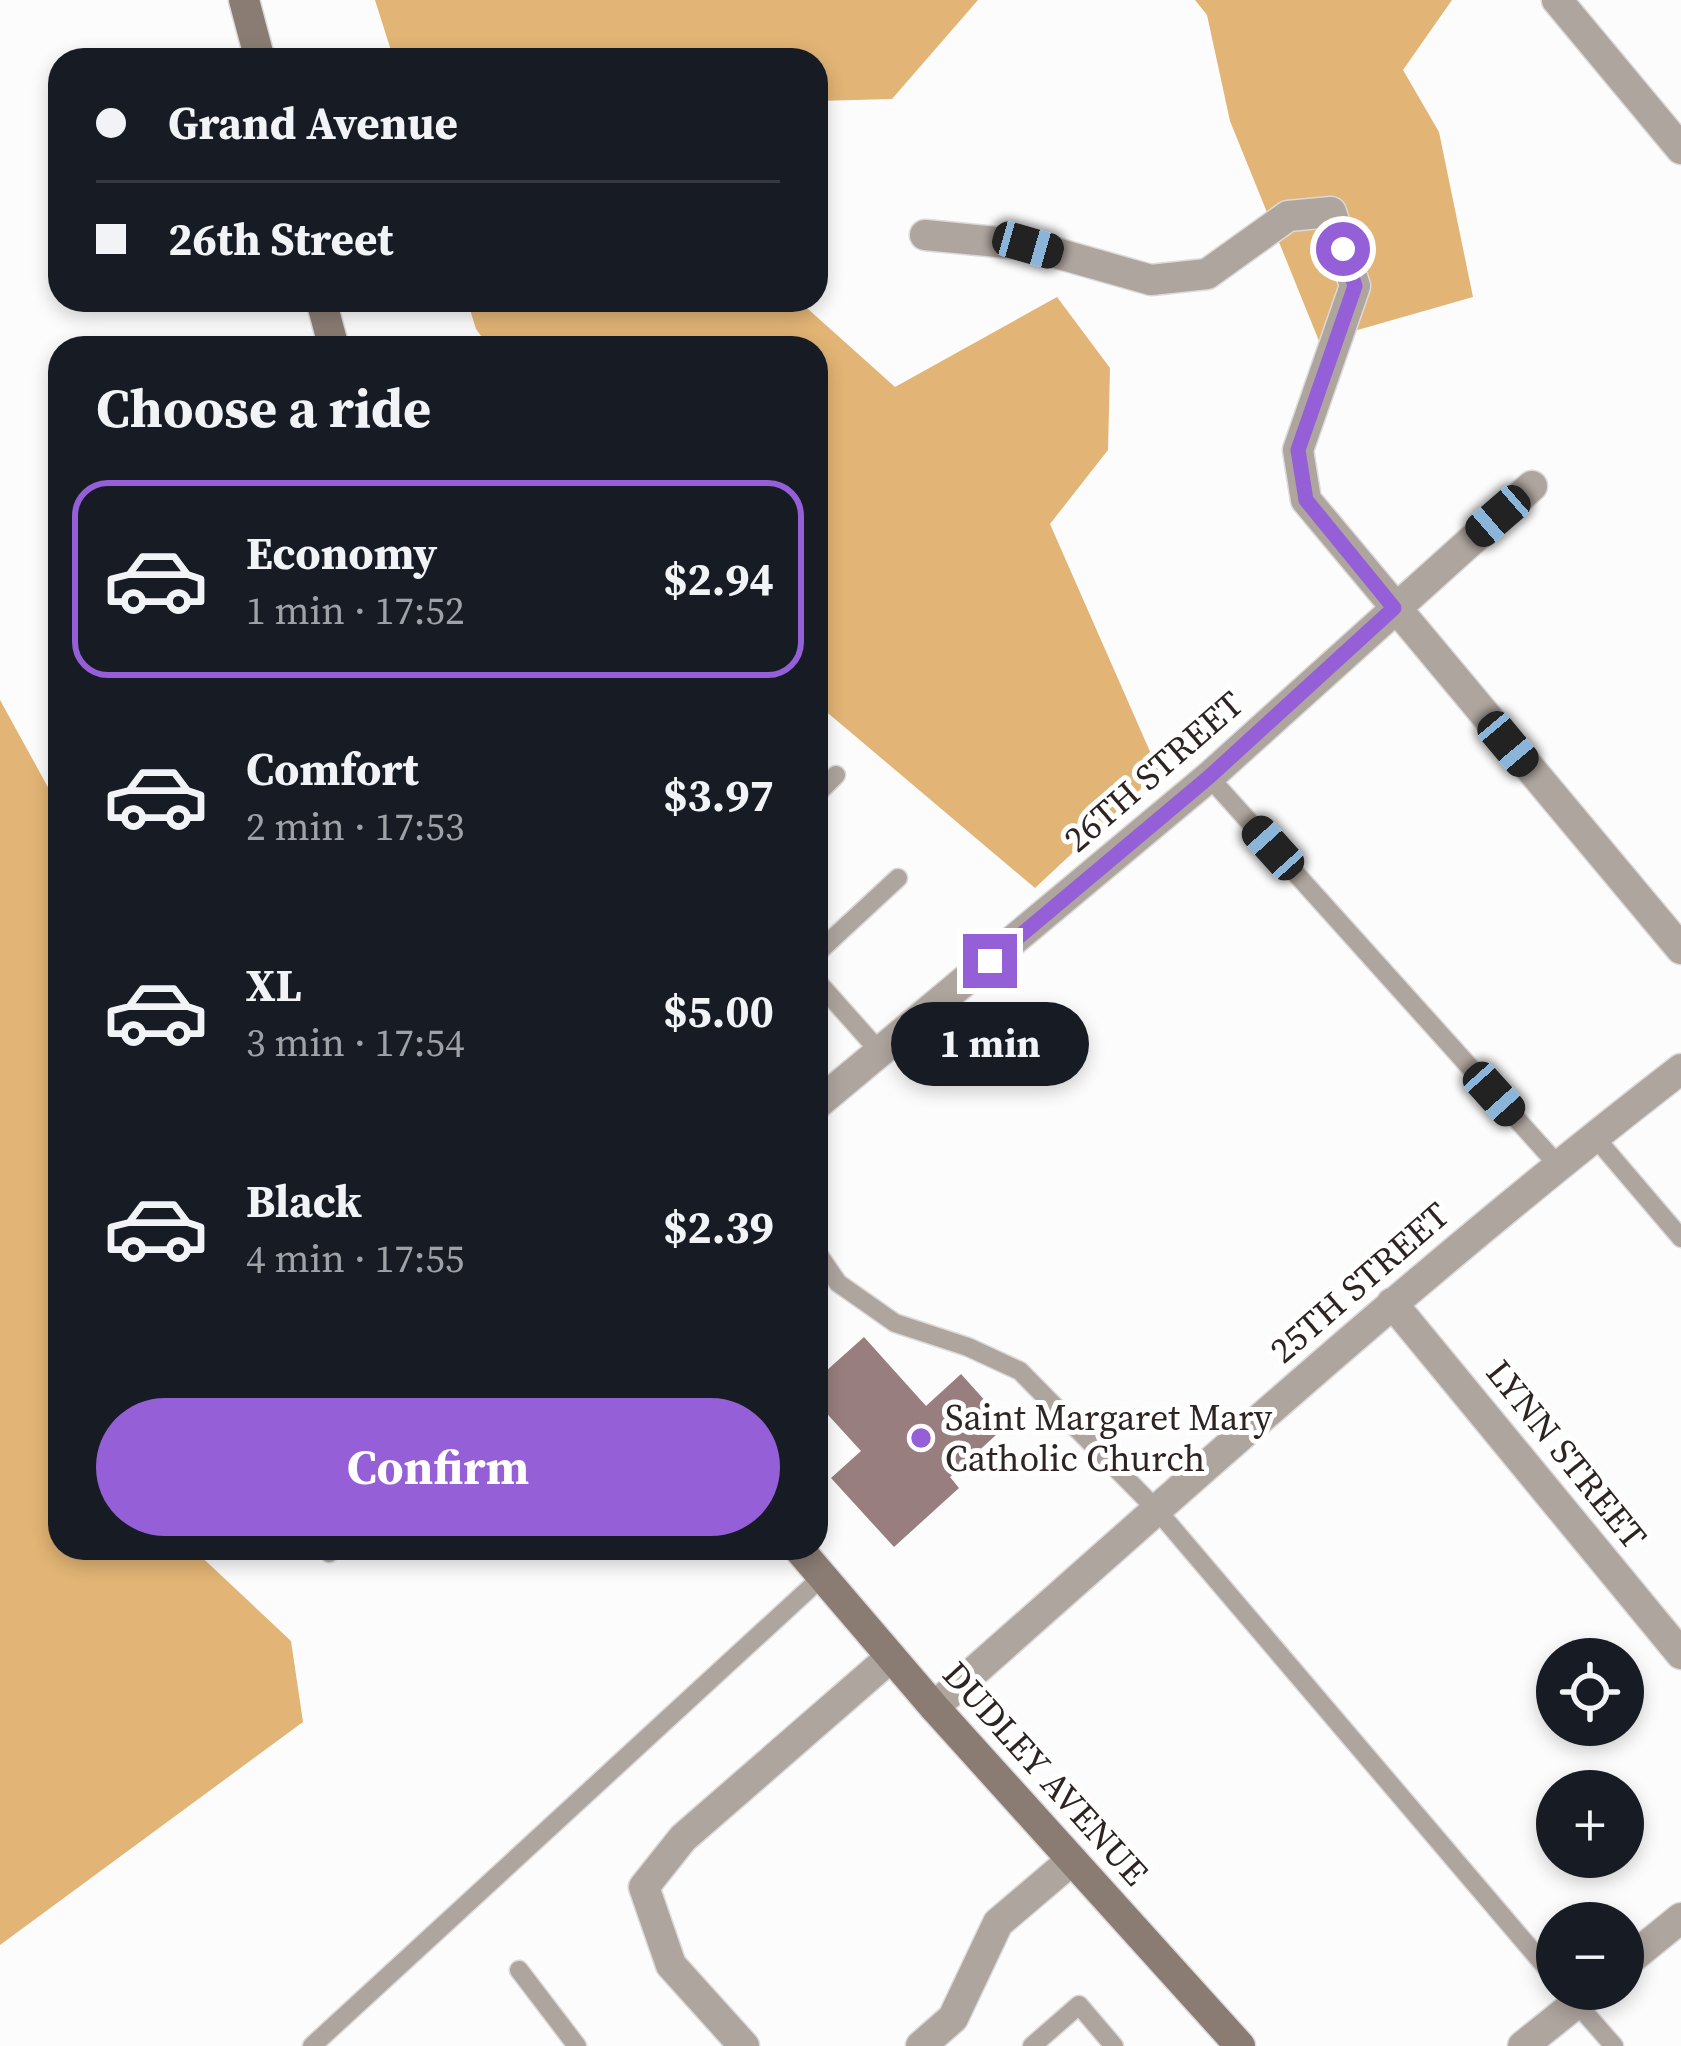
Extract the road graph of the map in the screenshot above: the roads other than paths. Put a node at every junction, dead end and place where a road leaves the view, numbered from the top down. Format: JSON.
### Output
{"nodes":[{"id":1,"x":244,"y":0,"type":"edge"},
{"id":2,"x":1558,"y":0,"type":"edge"},
{"id":3,"x":257,"y":48,"type":"edge"},
{"id":4,"x":1681,"y":149,"type":"edge"},
{"id":5,"x":925,"y":235,"type":"dead end"},
{"id":6,"x":1532,"y":486,"type":"dead end"},
{"id":7,"x":1394,"y":608,"type":"junction"},
{"id":8,"x":836,"y":775,"type":"dead end"},
{"id":9,"x":1209,"y":777,"type":"junction"},
{"id":10,"x":828,"y":783,"type":"edge"},
{"id":11,"x":898,"y":878,"type":"dead end"},
{"id":12,"x":828,"y":943,"type":"edge"},
{"id":13,"x":1681,"y":949,"type":"edge"},
{"id":14,"x":828,"y":994,"type":"edge"},
{"id":15,"x":880,"y":1052,"type":"junction"},
{"id":16,"x":1681,"y":1069,"type":"edge"},
{"id":17,"x":828,"y":1096,"type":"edge"},
{"id":18,"x":1594,"y":1136,"type":"junction"},
{"id":19,"x":1557,"y":1164,"type":"junction"},
{"id":20,"x":1681,"y":1238,"type":"edge"},
{"id":21,"x":828,"y":1268,"type":"edge"},
{"id":22,"x":1392,"y":1303,"type":"junction"},
{"id":23,"x":1156,"y":1510,"type":"junction"},
{"id":24,"x":809,"y":1560,"type":"edge"},
{"id":25,"x":822,"y":1577,"type":"junction"},
{"id":26,"x":1681,"y":1654,"type":"edge"},
{"id":27,"x":892,"y":1658,"type":"junction"},
{"id":28,"x":934,"y":1707,"type":"junction"},
{"id":29,"x":1072,"y":1860,"type":"junction"},
{"id":30,"x":1681,"y":1918,"type":"edge"},
{"id":31,"x":1536,"y":1947,"type":"edge"},
{"id":32,"x":1644,"y":1948,"type":"edge"},
{"id":33,"x":519,"y":1970,"type":"dead end"},
{"id":34,"x":1555,"y":2010,"type":"edge"},
{"id":35,"x":1587,"y":2010,"type":"edge"},
{"id":36,"x":312,"y":2046,"type":"edge"},
{"id":37,"x":578,"y":2046,"type":"edge"},
{"id":38,"x":744,"y":2046,"type":"edge"},
{"id":39,"x":921,"y":2046,"type":"edge"},
{"id":40,"x":1032,"y":2046,"type":"edge"},
{"id":41,"x":1114,"y":2046,"type":"edge"},
{"id":42,"x":1240,"y":2046,"type":"edge"},
{"id":43,"x":1523,"y":2046,"type":"edge"},
{"id":44,"x":1613,"y":2046,"type":"edge"}],
"edges":[{"from":1,"to":3,"type":"street"},
{"from":2,"to":4,"type":"street"},
{"from":5,"to":7,"type":"street"},
{"from":6,"to":7,"type":"street","name":"26TH STREET"},
{"from":7,"to":9,"type":"street","name":"26TH STREET"},
{"from":7,"to":13,"type":"street"},
{"from":8,"to":10,"type":"lane"},
{"from":9,"to":15,"type":"street","name":"26TH STREET"},
{"from":9,"to":19,"type":"lane"},
{"from":11,"to":12,"type":"lane"},
{"from":14,"to":15,"type":"lane"},
{"from":15,"to":17,"type":"street","name":"26TH STREET"},
{"from":16,"to":18,"type":"street","name":"25TH STREET"},
{"from":18,"to":19,"type":"street","name":"25TH STREET"},
{"from":18,"to":20,"type":"lane"},
{"from":19,"to":22,"type":"street","name":"25TH STREET"},
{"from":21,"to":23,"type":"lane"},
{"from":22,"to":23,"type":"street","name":"25TH STREET"},
{"from":22,"to":26,"type":"street","name":"LYNN STREET"},
{"from":23,"to":28,"type":"street","name":"25TH STREET"},
{"from":23,"to":31,"type":"lane"},
{"from":24,"to":25,"type":"street","name":"DUDLEY AVENUE"},
{"from":25,"to":27,"type":"street","name":"DUDLEY AVENUE"},
{"from":25,"to":36,"type":"lane"},
{"from":27,"to":28,"type":"street","name":"DUDLEY AVENUE"},
{"from":27,"to":38,"type":"street"},
{"from":28,"to":29,"type":"street","name":"DUDLEY AVENUE"},
{"from":29,"to":39,"type":"street"},
{"from":29,"to":42,"type":"street","name":"DUDLEY AVENUE"},
{"from":30,"to":32,"type":"street"},
{"from":33,"to":37,"type":"lane"},
{"from":34,"to":43,"type":"street"},
{"from":35,"to":44,"type":"lane"},
{"from":40,"to":41,"type":"lane"}]}
